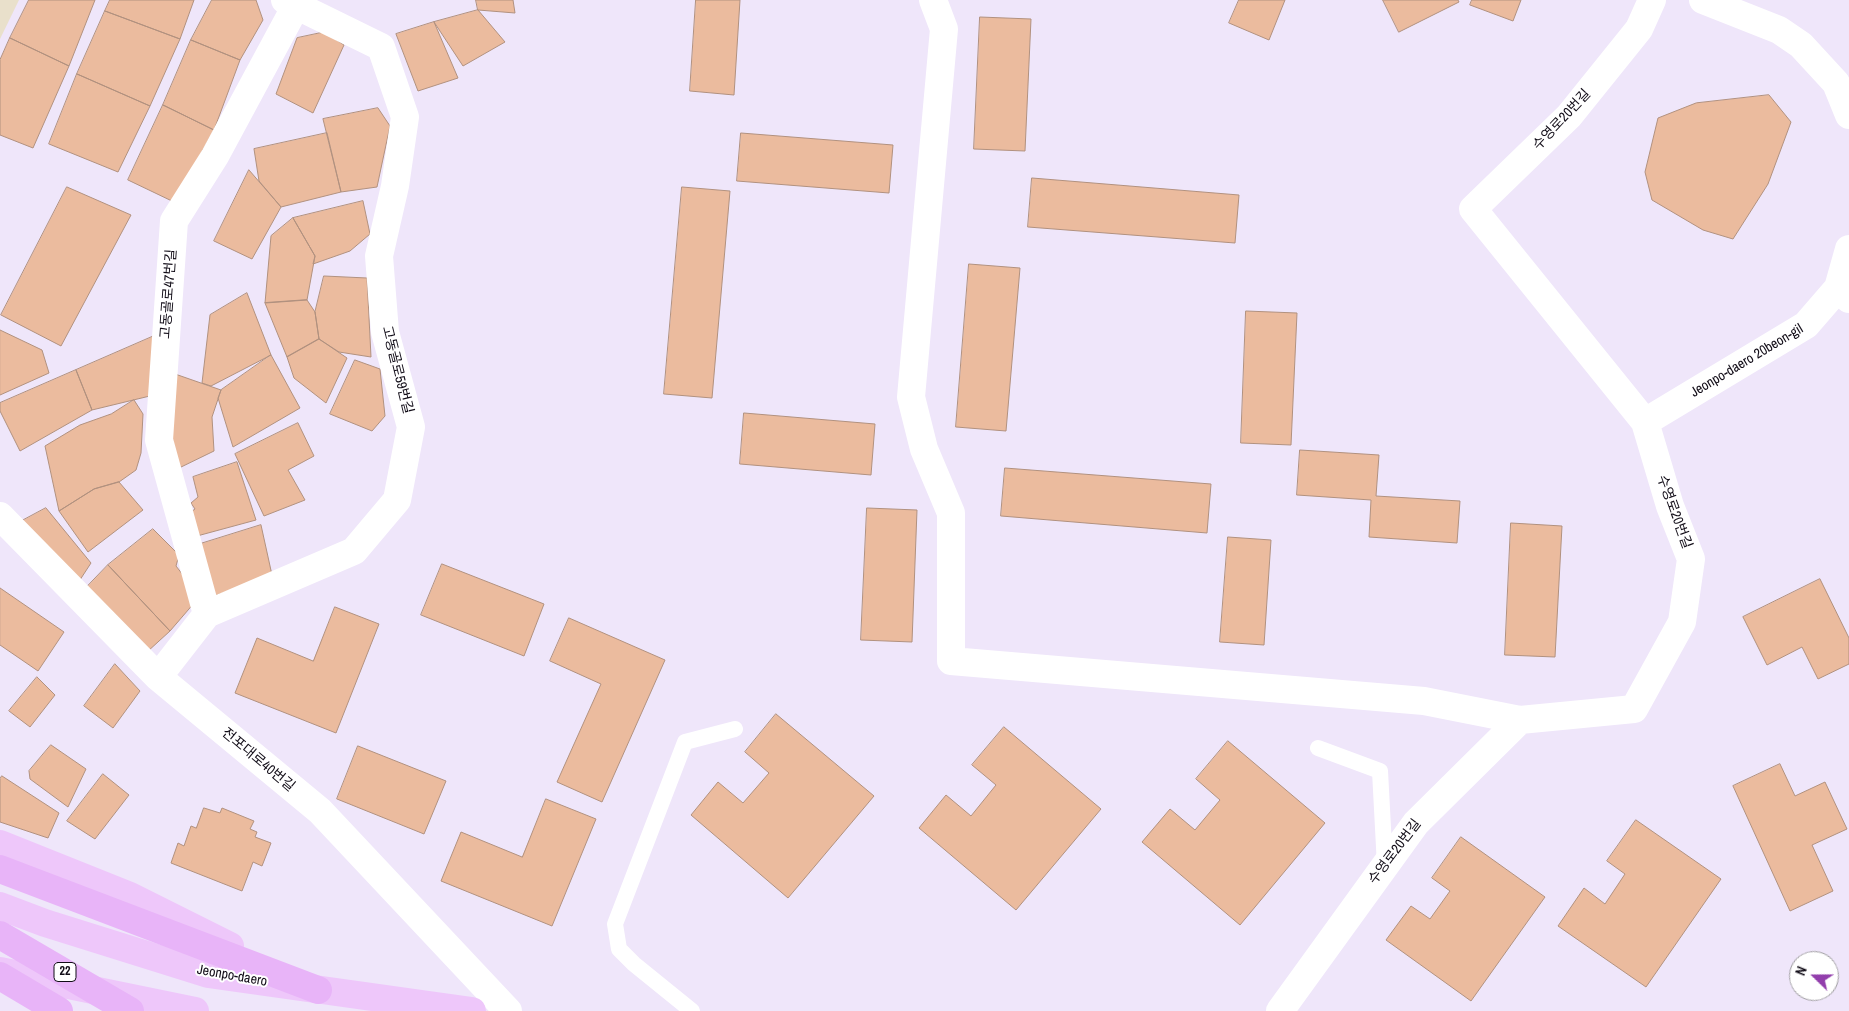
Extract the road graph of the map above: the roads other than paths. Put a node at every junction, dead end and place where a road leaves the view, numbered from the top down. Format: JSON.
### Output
{"nodes":[{"id":1,"x":933,"y":0,"type":"edge"},
{"id":2,"x":1652,"y":0,"type":"edge"},
{"id":3,"x":1703,"y":0,"type":"edge"},
{"id":4,"x":293,"y":2,"type":"edge"},
{"id":5,"x":1849,"y":115,"type":"edge"},
{"id":6,"x":1849,"y":249,"type":"edge"},
{"id":7,"x":1844,"y":294,"type":"edge"},
{"id":8,"x":1645,"y":422,"type":"junction"},
{"id":9,"x":0,"y":516,"type":"edge"},
{"id":10,"x":207,"y":614,"type":"junction"},
{"id":11,"x":158,"y":677,"type":"junction"},
{"id":12,"x":1520,"y":720,"type":"junction"},
{"id":13,"x":735,"y":729,"type":"dead end"},
{"id":14,"x":1318,"y":748,"type":"dead end"},
{"id":15,"x":0,"y":844,"type":"edge"},
{"id":16,"x":1384,"y":866,"type":"junction"},
{"id":17,"x":0,"y":869,"type":"edge"},
{"id":18,"x":0,"y":906,"type":"edge"},
{"id":19,"x":0,"y":935,"type":"edge"},
{"id":20,"x":0,"y":971,"type":"edge"},
{"id":21,"x":0,"y":976,"type":"edge"},
{"id":22,"x":318,"y":990,"type":"junction"},
{"id":23,"x":0,"y":998,"type":"edge"},
{"id":24,"x":31,"y":1011,"type":"edge"},
{"id":25,"x":59,"y":1011,"type":"edge"},
{"id":26,"x":130,"y":1011,"type":"edge"},
{"id":27,"x":194,"y":1011,"type":"edge"},
{"id":28,"x":472,"y":1011,"type":"edge"},
{"id":29,"x":508,"y":1011,"type":"edge"},
{"id":30,"x":692,"y":1011,"type":"edge"},
{"id":31,"x":1280,"y":1011,"type":"edge"}],
"edges":[{"from":1,"to":12,"type":"street"},
{"from":2,"to":8,"type":"street","name":"수영로20번길"},
{"from":3,"to":5,"type":"street"},
{"from":4,"to":10,"type":"street","name":"고동골로47번길"},
{"from":4,"to":10,"type":"street","name":"고동골로59번길"},
{"from":6,"to":7,"type":"street"},
{"from":7,"to":8,"type":"street","name":"Jeonpo-daero 20beon-gil"},
{"from":8,"to":12,"type":"street","name":"수영로20번길"},
{"from":9,"to":11,"type":"street","name":"전포대로40번길"},
{"from":10,"to":11,"type":"street","name":"고동골로59번길"},
{"from":11,"to":29,"type":"street","name":"전포대로40번길"},
{"from":12,"to":16,"type":"street","name":"수영로20번길"},
{"from":13,"to":30,"type":"lane"},
{"from":14,"to":16,"type":"lane"},
{"from":15,"to":22,"type":"main road"},
{"from":16,"to":31,"type":"street","name":"수영로20번길"},
{"from":17,"to":22,"type":"highway"},
{"from":18,"to":22,"type":"main road","name":"Jeonpo-daero"},
{"from":19,"to":26,"type":"highway","number":"22"},
{"from":20,"to":27,"type":"main road"},
{"from":21,"to":25,"type":"highway"},
{"from":22,"to":28,"type":"main road","name":"Jeonpo-daero"},
{"from":23,"to":24,"type":"highway"}]}
